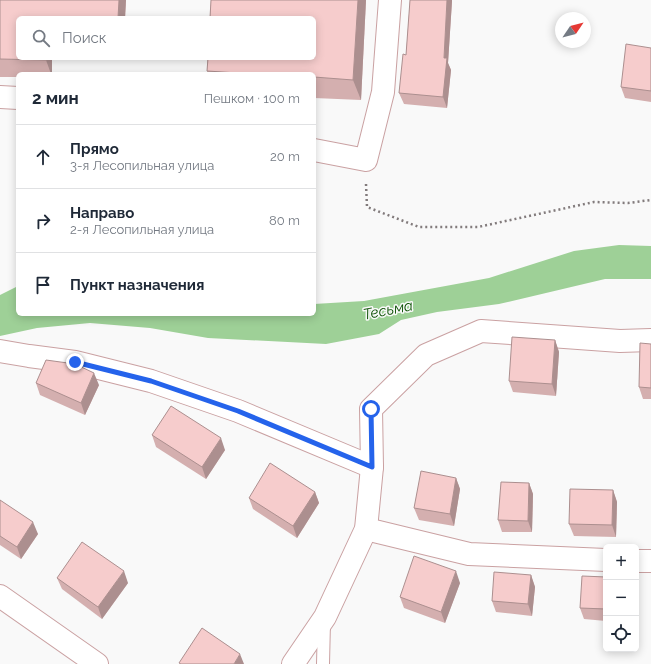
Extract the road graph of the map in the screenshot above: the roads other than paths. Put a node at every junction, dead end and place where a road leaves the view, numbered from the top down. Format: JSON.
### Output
{"nodes":[{"id":1,"x":390,"y":0,"type":"edge"},
{"id":2,"x":0,"y":97,"type":"edge"},
{"id":3,"x":16,"y":98,"type":"edge"},
{"id":4,"x":316,"y":150,"type":"edge"},
{"id":5,"x":651,"y":340,"type":"edge"},
{"id":6,"x":0,"y":351,"type":"edge"},
{"id":7,"x":372,"y":467,"type":"junction"},
{"id":8,"x":366,"y":530,"type":"junction"},
{"id":9,"x":603,"y":560,"type":"edge"},
{"id":10,"x":639,"y":561,"type":"edge"},
{"id":11,"x":651,"y":561,"type":"edge"},
{"id":12,"x":0,"y":596,"type":"edge"},
{"id":13,"x":325,"y":617,"type":"junction"},
{"id":14,"x":97,"y":664,"type":"edge"},
{"id":15,"x":293,"y":664,"type":"edge"},
{"id":16,"x":323,"y":664,"type":"edge"}],
"edges":[{"from":1,"to":4,"type":"street"},
{"from":2,"to":3,"type":"street"},
{"from":5,"to":7,"type":"street"},
{"from":6,"to":7,"type":"street"},
{"from":7,"to":8,"type":"street"},
{"from":8,"to":9,"type":"street"},
{"from":8,"to":13,"type":"street"},
{"from":10,"to":11,"type":"street"},
{"from":12,"to":14,"type":"street"},
{"from":13,"to":15,"type":"street"},
{"from":13,"to":16,"type":"lane"}]}
